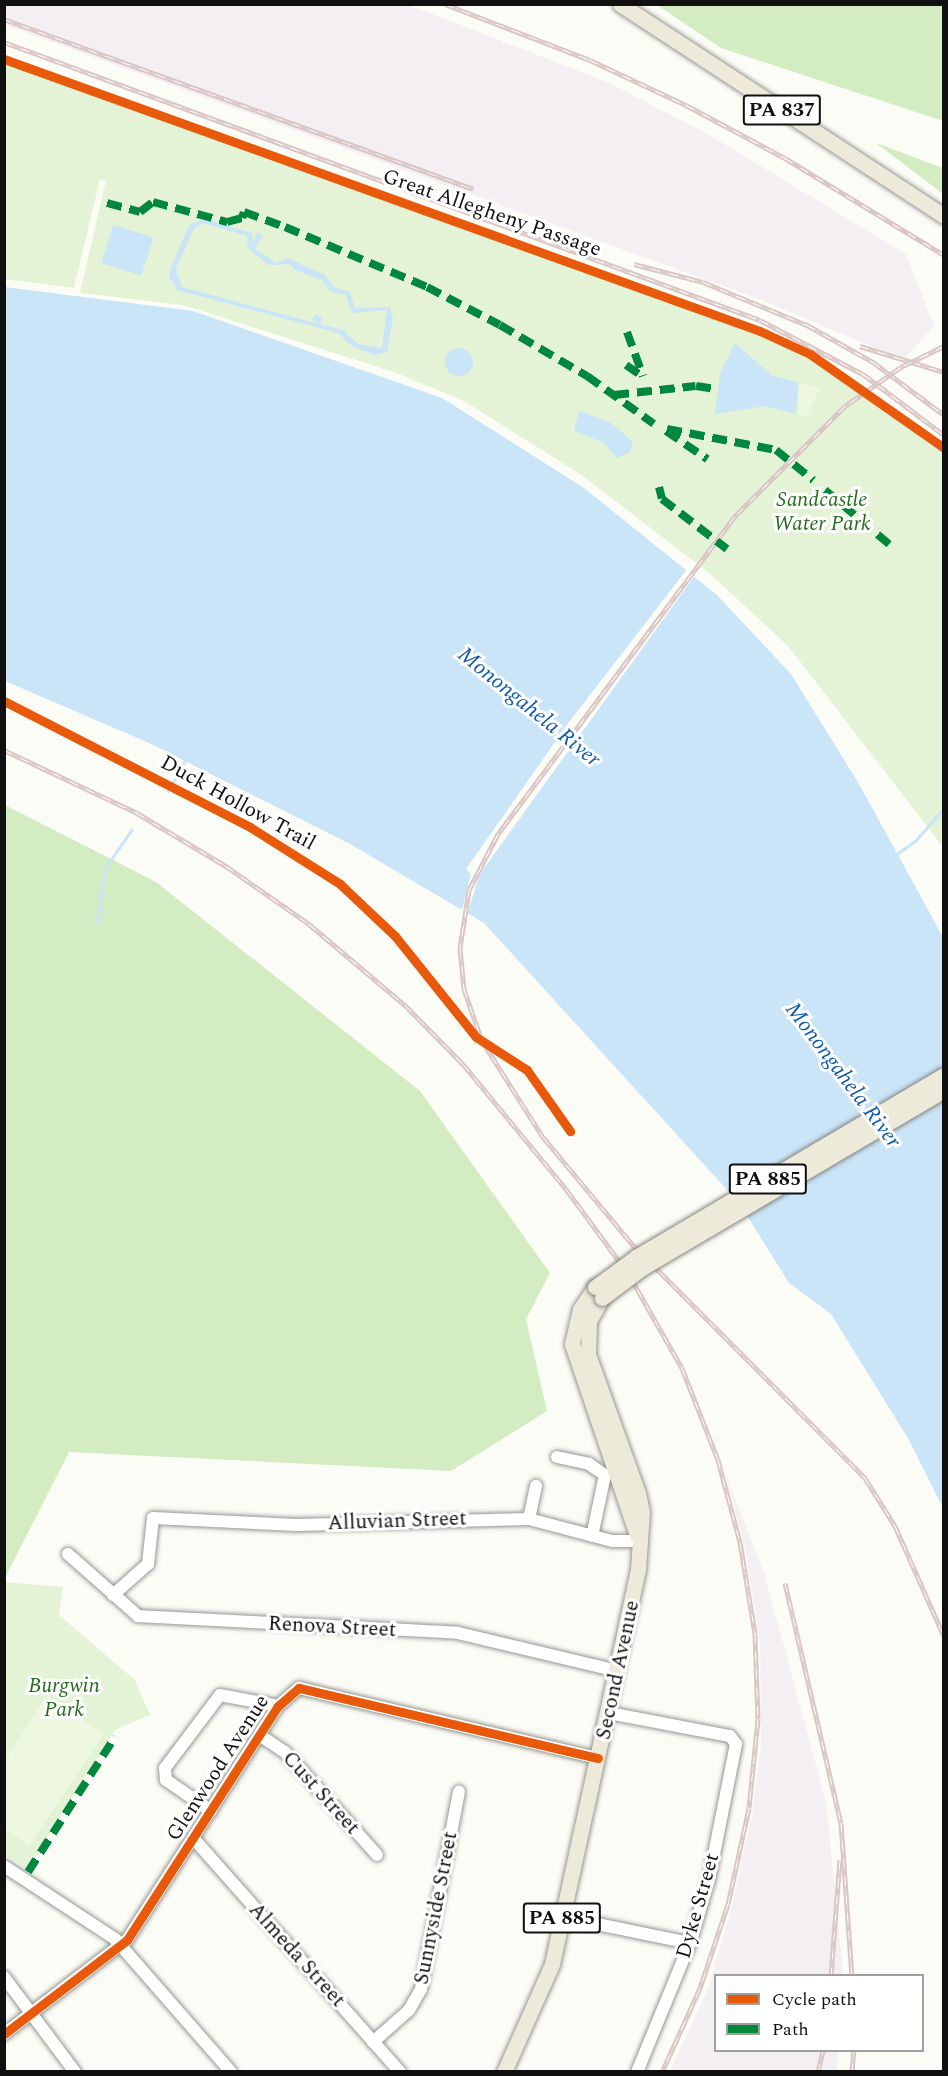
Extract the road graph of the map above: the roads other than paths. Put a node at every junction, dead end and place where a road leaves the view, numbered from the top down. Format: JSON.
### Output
{"nodes":[{"id":1,"x":620,"y":4,"type":"edge"},
{"id":2,"x":944,"y":216,"type":"edge"},
{"id":3,"x":944,"y":1075,"type":"edge"},
{"id":4,"x":944,"y":1090,"type":"edge"},
{"id":5,"x":598,"y":1292,"type":"junction"},
{"id":6,"x":557,"y":1457,"type":"dead end"},
{"id":7,"x":536,"y":1486,"type":"dead end"},
{"id":8,"x":529,"y":1519,"type":"junction"},
{"id":9,"x":592,"y":1536,"type":"junction"},
{"id":10,"x":639,"y":1541,"type":"junction"},
{"id":11,"x":68,"y":1554,"type":"dead end"},
{"id":12,"x":113,"y":1595,"type":"junction"},
{"id":13,"x":617,"y":1671,"type":"junction"},
{"id":14,"x":278,"y":1706,"type":"junction"},
{"id":15,"x":609,"y":1713,"type":"junction"},
{"id":16,"x":261,"y":1736,"type":"junction"},
{"id":17,"x":598,"y":1758,"type":"junction"},
{"id":18,"x":459,"y":1792,"type":"dead end"},
{"id":19,"x":211,"y":1811,"type":"junction"},
{"id":20,"x":194,"y":1839,"type":"junction"},
{"id":21,"x":377,"y":1855,"type":"dead end"},
{"id":22,"x":4,"y":1866,"type":"edge"},
{"id":23,"x":563,"y":1917,"type":"junction"},
{"id":24,"x":690,"y":1943,"type":"junction"},
{"id":25,"x":122,"y":1945,"type":"junction"},
{"id":26,"x":4,"y":1977,"type":"edge"},
{"id":27,"x":32,"y":2014,"type":"junction"},
{"id":28,"x":4,"y":2034,"type":"edge"},
{"id":29,"x":373,"y":2042,"type":"junction"},
{"id":30,"x":75,"y":2072,"type":"edge"},
{"id":31,"x":231,"y":2072,"type":"edge"},
{"id":32,"x":400,"y":2072,"type":"edge"},
{"id":33,"x":504,"y":2072,"type":"edge"},
{"id":34,"x":637,"y":2072,"type":"edge"}],
"edges":[{"from":1,"to":2,"type":"main road","number":"PA 837"},
{"from":3,"to":5,"type":"main road","number":"PA 885","bridge":true},
{"from":4,"to":5,"type":"main road","number":"PA 885","bridge":true},
{"from":5,"to":10,"type":"main road","name":"Second Avenue","number":"PA 885"},
{"from":6,"to":9,"type":"street"},
{"from":7,"to":8,"type":"street"},
{"from":8,"to":9,"type":"street","name":"Alluvian Street"},
{"from":8,"to":12,"type":"street","name":"Alluvian Street"},
{"from":9,"to":10,"type":"street","name":"Alluvian Street"},
{"from":10,"to":13,"type":"main road","name":"Second Avenue","number":"PA 885"},
{"from":11,"to":12,"type":"street","name":"Renova Street"},
{"from":12,"to":13,"type":"street","name":"Renova Street"},
{"from":13,"to":15,"type":"main road","name":"Second Avenue","number":"PA 885"},
{"from":14,"to":16,"type":"street","name":"Glenwood Avenue"},
{"from":14,"to":17,"type":"street","name":"Glenwood Avenue"},
{"from":14,"to":19,"type":"street"},
{"from":15,"to":17,"type":"main road","name":"Second Avenue","number":"PA 885"},
{"from":15,"to":24,"type":"street","name":"Dyke Street"},
{"from":16,"to":19,"type":"street","name":"Glenwood Avenue"},
{"from":16,"to":21,"type":"street","name":"Cust Street"},
{"from":17,"to":23,"type":"main road","name":"Second Avenue","number":"PA 885"},
{"from":18,"to":29,"type":"street","name":"Sunnyside Street"},
{"from":19,"to":20,"type":"street","name":"Glenwood Avenue"},
{"from":20,"to":25,"type":"street","name":"Glenwood Avenue"},
{"from":20,"to":29,"type":"street","name":"Almeda Street"},
{"from":22,"to":25,"type":"street"},
{"from":23,"to":24,"type":"street"},
{"from":23,"to":33,"type":"main road","name":"Second Avenue","number":"PA 885"},
{"from":24,"to":34,"type":"street","name":"Dyke Street"},
{"from":25,"to":27,"type":"street","name":"Glenwood Avenue"},
{"from":25,"to":31,"type":"street"},
{"from":26,"to":27,"type":"street"},
{"from":27,"to":28,"type":"street","name":"Glenwood Avenue"},
{"from":27,"to":30,"type":"street"},
{"from":29,"to":32,"type":"street","name":"Almeda Street"}]}
